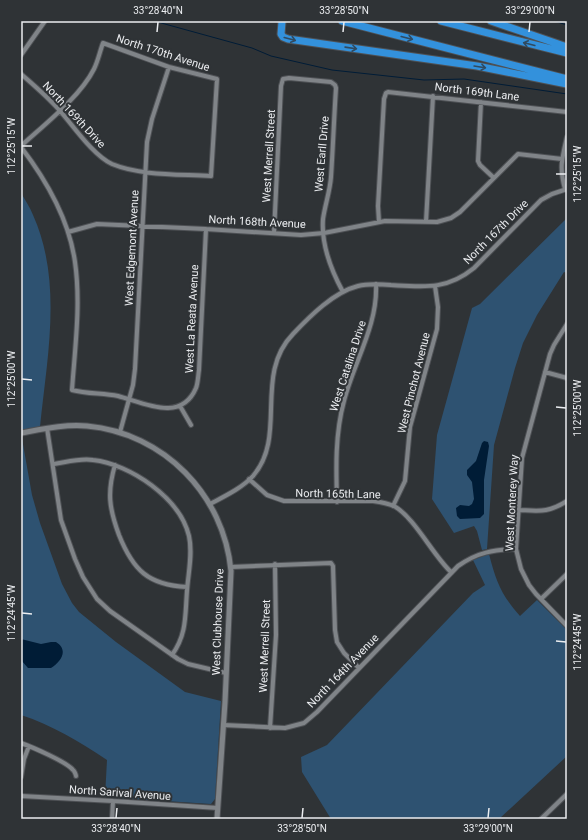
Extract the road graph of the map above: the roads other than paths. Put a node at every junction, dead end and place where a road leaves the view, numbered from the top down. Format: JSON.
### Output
{"nodes":[{"id":1,"x":45,"y":21,"type":"edge"},
{"id":2,"x":342,"y":21,"type":"edge"},
{"id":3,"x":440,"y":21,"type":"edge"},
{"id":4,"x":491,"y":21,"type":"edge"},
{"id":5,"x":282,"y":22,"type":"dead end"},
{"id":6,"x":567,"y":47,"type":"edge"},
{"id":7,"x":567,"y":53,"type":"edge"},
{"id":8,"x":21,"y":55,"type":"edge"},
{"id":9,"x":169,"y":67,"type":"junction"},
{"id":10,"x":21,"y":74,"type":"edge"},
{"id":11,"x":567,"y":79,"type":"edge"},
{"id":12,"x":567,"y":84,"type":"edge"},
{"id":13,"x":335,"y":85,"type":"joint"},
{"id":14,"x":433,"y":96,"type":"junction"},
{"id":15,"x":481,"y":102,"type":"junction"},
{"id":16,"x":60,"y":110,"type":"junction"},
{"id":17,"x":567,"y":112,"type":"edge"},
{"id":18,"x":567,"y":137,"type":"edge"},
{"id":19,"x":21,"y":147,"type":"edge"},
{"id":20,"x":562,"y":159,"type":"junction"},
{"id":21,"x":145,"y":172,"type":"junction"},
{"id":22,"x":212,"y":176,"type":"joint"},
{"id":23,"x":494,"y":178,"type":"junction"},
{"id":24,"x":566,"y":189,"type":"edge"},
{"id":25,"x":379,"y":222,"type":"junction"},
{"id":26,"x":426,"y":222,"type":"junction"},
{"id":27,"x":143,"y":226,"type":"junction"},
{"id":28,"x":206,"y":229,"type":"junction"},
{"id":29,"x":68,"y":232,"type":"junction"},
{"id":30,"x":324,"y":233,"type":"junction"},
{"id":31,"x":274,"y":234,"type":"junction"},
{"id":32,"x":376,"y":284,"type":"junction"},
{"id":33,"x":435,"y":286,"type":"junction"},
{"id":34,"x":343,"y":292,"type":"junction"},
{"id":35,"x":567,"y":324,"type":"edge"},
{"id":36,"x":545,"y":372,"type":"junction"},
{"id":37,"x":567,"y":378,"type":"edge"},
{"id":38,"x":129,"y":400,"type":"junction"},
{"id":39,"x":180,"y":406,"type":"junction"},
{"id":40,"x":191,"y":425,"type":"dead end"},
{"id":41,"x":48,"y":428,"type":"junction"},
{"id":42,"x":120,"y":432,"type":"junction"},
{"id":43,"x":21,"y":433,"type":"edge"},
{"id":44,"x":54,"y":464,"type":"junction"},
{"id":45,"x":115,"y":465,"type":"junction"},
{"id":46,"x":249,"y":479,"type":"junction"},
{"id":47,"x":567,"y":501,"type":"edge"},
{"id":48,"x":337,"y":502,"type":"junction"},
{"id":49,"x":210,"y":504,"type":"junction"},
{"id":50,"x":393,"y":506,"type":"junction"},
{"id":51,"x":519,"y":510,"type":"junction"},
{"id":52,"x":516,"y":549,"type":"junction"},
{"id":53,"x":275,"y":564,"type":"junction"},
{"id":54,"x":230,"y":567,"type":"junction"},
{"id":55,"x":451,"y":572,"type":"junction"},
{"id":56,"x":567,"y":574,"type":"edge"},
{"id":57,"x":187,"y":587,"type":"junction"},
{"id":58,"x":541,"y":599,"type":"junction"},
{"id":59,"x":567,"y":626,"type":"edge"},
{"id":60,"x":172,"y":655,"type":"junction"},
{"id":61,"x":359,"y":668,"type":"junction"},
{"id":62,"x":226,"y":673,"type":"junction"},
{"id":63,"x":223,"y":725,"type":"junction"},
{"id":64,"x":270,"y":728,"type":"junction"},
{"id":65,"x":21,"y":743,"type":"edge"},
{"id":66,"x":29,"y":746,"type":"junction"},
{"id":67,"x":76,"y":776,"type":"dead end"},
{"id":68,"x":21,"y":777,"type":"edge"},
{"id":69,"x":567,"y":794,"type":"edge"},
{"id":70,"x":21,"y":796,"type":"edge"},
{"id":71,"x":113,"y":801,"type":"junction"},
{"id":72,"x":218,"y":808,"type":"junction"},
{"id":73,"x":112,"y":819,"type":"edge"},
{"id":74,"x":217,"y":819,"type":"edge"},
{"id":75,"x":541,"y":819,"type":"edge"}],
"edges":[{"from":1,"to":8,"type":"street"},
{"from":2,"to":11,"type":"highway","one_way":true},
{"from":7,"to":3,"type":"highway","one_way":true},
{"from":4,"to":6,"type":"highway"},
{"from":5,"to":12,"type":"highway","one_way":true},
{"from":9,"to":16,"type":"street","name":"North 170th Avenue"},
{"from":9,"to":21,"type":"street","name":"West Edgemont Avenue"},
{"from":9,"to":22,"type":"street","name":"North 170th Avenue"},
{"from":10,"to":16,"type":"street","name":"North 169th Drive"},
{"from":13,"to":30,"type":"street","name":"West Earll Drive"},
{"from":13,"to":31,"type":"street","name":"West Merrell Street"},
{"from":14,"to":15,"type":"street","name":"North 169th Lane"},
{"from":14,"to":25,"type":"street","name":"North 169th Lane"},
{"from":14,"to":26,"type":"street"},
{"from":15,"to":17,"type":"street","name":"North 169th Lane"},
{"from":15,"to":23,"type":"street"},
{"from":16,"to":19,"type":"street"},
{"from":16,"to":21,"type":"street","name":"North 169th Drive"},
{"from":18,"to":20,"type":"street"},
{"from":19,"to":29,"type":"street"},
{"from":20,"to":23,"type":"street","name":"North 168th Avenue"},
{"from":20,"to":24,"type":"street"},
{"from":21,"to":22,"type":"street","name":"North 169th Drive"},
{"from":21,"to":27,"type":"street","name":"West Edgemont Avenue"},
{"from":23,"to":26,"type":"street","name":"North 168th Avenue"},
{"from":24,"to":33,"type":"street","name":"North 167th Drive"},
{"from":25,"to":26,"type":"street","name":"North 168th Avenue"},
{"from":25,"to":30,"type":"street","name":"North 168th Avenue"},
{"from":27,"to":28,"type":"street","name":"North 168th Avenue"},
{"from":27,"to":29,"type":"street","name":"North 168th Avenue"},
{"from":27,"to":38,"type":"street","name":"West Edgemont Avenue"},
{"from":28,"to":31,"type":"street","name":"North 168th Avenue"},
{"from":28,"to":39,"type":"street","name":"West La Reata Avenue"},
{"from":29,"to":38,"type":"street"},
{"from":30,"to":31,"type":"street","name":"North 168th Avenue"},
{"from":30,"to":34,"type":"street","name":"West Earll Drive"},
{"from":32,"to":33,"type":"street","name":"North 167th Drive"},
{"from":32,"to":34,"type":"street","name":"North 167th Drive"},
{"from":32,"to":48,"type":"street","name":"West Catalina Drive"},
{"from":33,"to":50,"type":"street","name":"West Pinchot Avenue"},
{"from":34,"to":46,"type":"street"},
{"from":35,"to":36,"type":"street","name":"West Monterey Way"},
{"from":36,"to":37,"type":"street"},
{"from":36,"to":51,"type":"street","name":"West Monterey Way"},
{"from":38,"to":39,"type":"street"},
{"from":38,"to":42,"type":"street","name":"West Edgemont Avenue"},
{"from":39,"to":40,"type":"street"},
{"from":41,"to":42,"type":"street","name":"West Clubhouse Drive"},
{"from":41,"to":43,"type":"street","name":"West Clubhouse Drive"},
{"from":41,"to":44,"type":"street"},
{"from":42,"to":49,"type":"street","name":"West Clubhouse Drive"},
{"from":44,"to":45,"type":"street"},
{"from":44,"to":60,"type":"street"},
{"from":45,"to":57,"type":"street"},
{"from":45,"to":57,"type":"street"},
{"from":46,"to":48,"type":"street","name":"North 165th Lane"},
{"from":46,"to":49,"type":"street"},
{"from":47,"to":51,"type":"street"},
{"from":48,"to":50,"type":"street","name":"North 165th Lane"},
{"from":49,"to":54,"type":"street","name":"West Clubhouse Drive"},
{"from":50,"to":55,"type":"street","name":"North 165th Lane"},
{"from":51,"to":52,"type":"street","name":"West Monterey Way"},
{"from":52,"to":55,"type":"street"},
{"from":52,"to":58,"type":"street","name":"West Monterey Way"},
{"from":53,"to":54,"type":"street"},
{"from":53,"to":61,"type":"street"},
{"from":53,"to":64,"type":"street","name":"West Merrell Street"},
{"from":54,"to":62,"type":"street","name":"West Clubhouse Drive"},
{"from":55,"to":61,"type":"street","name":"North 164th Avenue"},
{"from":56,"to":58,"type":"street"},
{"from":57,"to":60,"type":"street"},
{"from":58,"to":59,"type":"street","name":"West Monterey Way"},
{"from":60,"to":62,"type":"street"},
{"from":61,"to":64,"type":"street","name":"North 164th Avenue"},
{"from":62,"to":63,"type":"street","name":"West Clubhouse Drive"},
{"from":63,"to":64,"type":"street","name":"North 164th Avenue"},
{"from":63,"to":72,"type":"street","name":"West Clubhouse Drive"},
{"from":65,"to":66,"type":"street"},
{"from":66,"to":67,"type":"street"},
{"from":66,"to":68,"type":"street"},
{"from":69,"to":75,"type":"street"},
{"from":70,"to":71,"type":"street","name":"North Sarival Avenue"},
{"from":71,"to":72,"type":"street","name":"North Sarival Avenue"},
{"from":71,"to":73,"type":"street"},
{"from":72,"to":74,"type":"street","name":"West Clubhouse Drive"}]}
